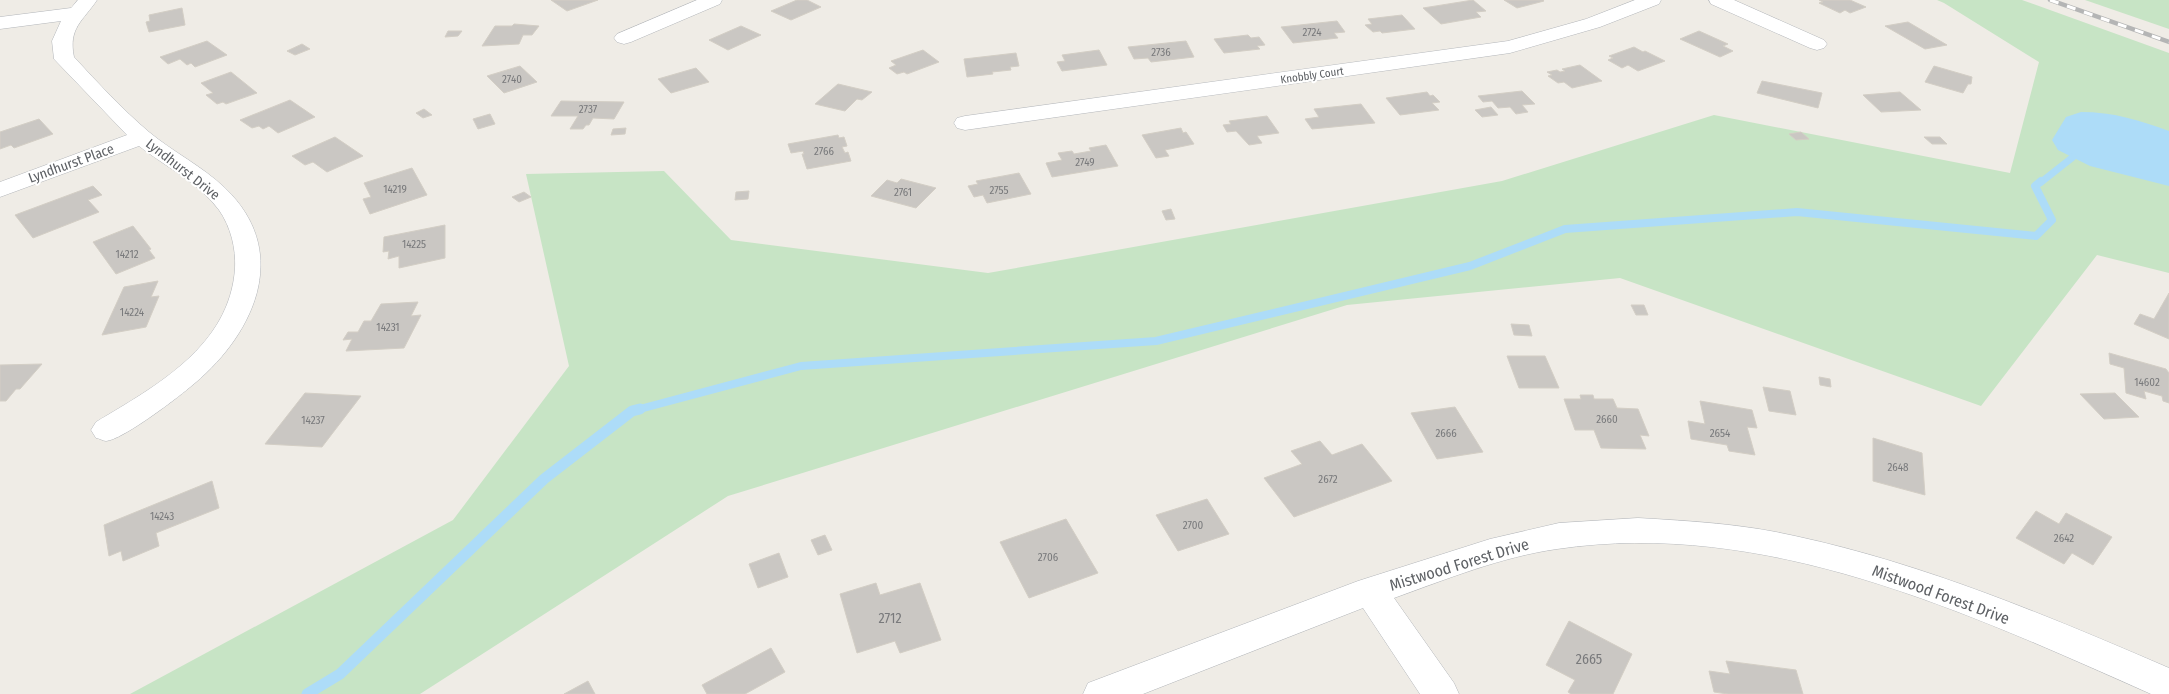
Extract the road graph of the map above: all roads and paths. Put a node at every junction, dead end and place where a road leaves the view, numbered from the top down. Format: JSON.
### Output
{"nodes":[{"id":1,"x":712,"y":0,"type":"edge"},
{"id":2,"x":1652,"y":0,"type":"edge"},
{"id":3,"x":1718,"y":0,"type":"edge"},
{"id":4,"x":82,"y":6,"type":"edge"},
{"id":5,"x":0,"y":23,"type":"edge"},
{"id":6,"x":624,"y":38,"type":"dead end"},
{"id":7,"x":1817,"y":44,"type":"dead end"},
{"id":8,"x":965,"y":123,"type":"dead end"},
{"id":9,"x":143,"y":137,"type":"junction"},
{"id":10,"x":0,"y":190,"type":"edge"},
{"id":11,"x":106,"y":430,"type":"dead end"},
{"id":12,"x":1370,"y":591,"type":"junction"},
{"id":13,"x":2169,"y":685,"type":"edge"},
{"id":14,"x":1101,"y":694,"type":"edge"},
{"id":15,"x":1441,"y":694,"type":"edge"}],
"edges":[{"from":1,"to":6,"type":"street"},
{"from":2,"to":8,"type":"street","name":"Knobbly Court"},
{"from":3,"to":7,"type":"street"},
{"from":4,"to":5,"type":"street"},
{"from":4,"to":9,"type":"street","name":"Lyndhurst Drive"},
{"from":9,"to":10,"type":"street","name":"Lyndhurst Place"},
{"from":9,"to":11,"type":"street","name":"Lyndhurst Drive"},
{"from":12,"to":13,"type":"street","name":"Mistwood Forest Drive"},
{"from":12,"to":14,"type":"street","name":"Mistwood Forest Drive"},
{"from":12,"to":15,"type":"street"}]}
